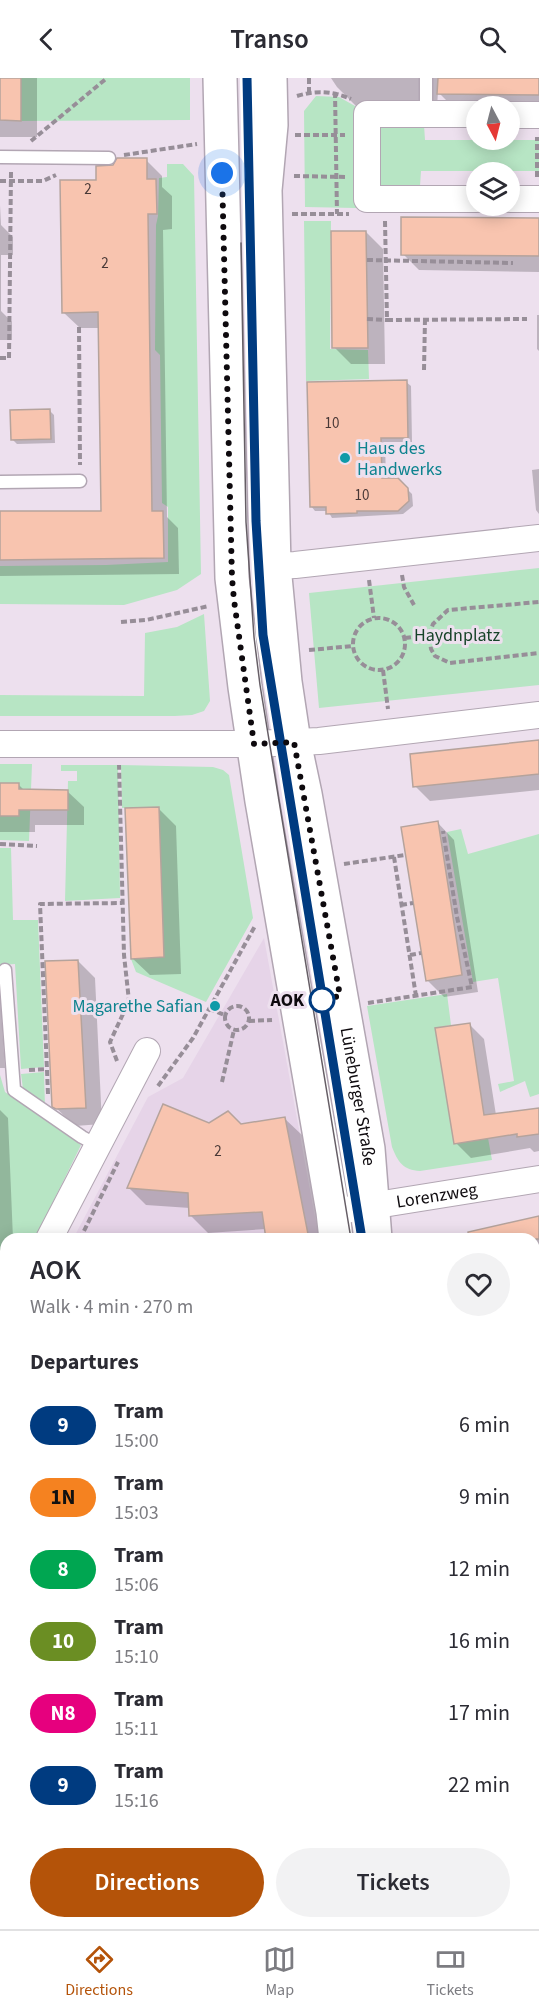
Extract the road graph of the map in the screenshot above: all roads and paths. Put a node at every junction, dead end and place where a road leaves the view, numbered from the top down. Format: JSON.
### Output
{"nodes":[{"id":1,"x":107,"y":78,"type":"edge"},
{"id":2,"x":220,"y":78,"type":"edge"},
{"id":3,"x":309,"y":78,"type":"edge"},
{"id":4,"x":426,"y":78,"type":"edge"},
{"id":5,"x":282,"y":87,"type":"edge"},
{"id":6,"x":309,"y":92,"type":"junction"},
{"id":7,"x":335,"y":92,"type":"junction"},
{"id":8,"x":426,"y":114,"type":"junction"},
{"id":9,"x":466,"y":114,"type":"edge"},
{"id":10,"x":520,"y":115,"type":"edge"},
{"id":11,"x":538,"y":115,"type":"edge"},
{"id":12,"x":367,"y":124,"type":"junction"},
{"id":13,"x":293,"y":135,"type":"dead end"},
{"id":14,"x":336,"y":135,"type":"junction"},
{"id":15,"x":201,"y":143,"type":"dead end"},
{"id":16,"x":6,"y":157,"type":"edge"},
{"id":17,"x":109,"y":158,"type":"joint"},
{"id":18,"x":67,"y":175,"type":"dead end"},
{"id":19,"x":293,"y":176,"type":"dead end"},
{"id":20,"x":337,"y":177,"type":"junction"},
{"id":21,"x":0,"y":181,"type":"edge"},
{"id":22,"x":11,"y":181,"type":"junction"},
{"id":23,"x":373,"y":192,"type":"junction"},
{"id":24,"x":466,"y":198,"type":"edge"},
{"id":25,"x":520,"y":199,"type":"edge"},
{"id":26,"x":538,"y":199,"type":"edge"},
{"id":27,"x":292,"y":214,"type":"dead end"},
{"id":28,"x":337,"y":214,"type":"junction"},
{"id":29,"x":366,"y":260,"type":"dead end"},
{"id":30,"x":386,"y":260,"type":"junction"},
{"id":31,"x":513,"y":263,"type":"dead end"},
{"id":32,"x":425,"y":319,"type":"junction"},
{"id":33,"x":528,"y":319,"type":"dead end"},
{"id":34,"x":368,"y":320,"type":"dead end"},
{"id":35,"x":387,"y":320,"type":"junction"},
{"id":36,"x":79,"y":327,"type":"dead end"},
{"id":37,"x":0,"y":358,"type":"edge"},
{"id":38,"x":424,"y":370,"type":"dead end"},
{"id":39,"x":80,"y":481,"type":"joint"},
{"id":40,"x":0,"y":482,"type":"edge"},
{"id":41,"x":539,"y":538,"type":"edge"},
{"id":42,"x":367,"y":557,"type":"junction"},
{"id":43,"x":274,"y":566,"type":"junction"},
{"id":44,"x":404,"y":587,"type":"dead end"},
{"id":45,"x":539,"y":602,"type":"edge"},
{"id":46,"x":414,"y":605,"type":"dead end"},
{"id":47,"x":212,"y":606,"type":"dead end"},
{"id":48,"x":374,"y":618,"type":"junction"},
{"id":49,"x":121,"y":622,"type":"dead end"},
{"id":50,"x":429,"y":635,"type":"junction"},
{"id":51,"x":405,"y":638,"type":"junction"},
{"id":52,"x":353,"y":646,"type":"junction"},
{"id":53,"x":306,"y":651,"type":"dead end"},
{"id":54,"x":539,"y":653,"type":"edge"},
{"id":55,"x":383,"y":670,"type":"junction"},
{"id":56,"x":388,"y":710,"type":"dead end"},
{"id":57,"x":539,"y":715,"type":"edge"},
{"id":58,"x":294,"y":742,"type":"junction"},
{"id":59,"x":0,"y":744,"type":"edge"},
{"id":60,"x":254,"y":744,"type":"junction"},
{"id":61,"x":118,"y":761,"type":"dead end"},
{"id":62,"x":443,"y":831,"type":"dead end"},
{"id":63,"x":0,"y":844,"type":"edge"},
{"id":64,"x":38,"y":846,"type":"dead end"},
{"id":65,"x":405,"y":855,"type":"dead end"},
{"id":66,"x":394,"y":856,"type":"junction"},
{"id":67,"x":340,"y":864,"type":"dead end"},
{"id":68,"x":122,"y":879,"type":"junction"},
{"id":69,"x":128,"y":879,"type":"dead end"},
{"id":70,"x":122,"y":903,"type":"junction"},
{"id":71,"x":413,"y":903,"type":"dead end"},
{"id":72,"x":401,"y":905,"type":"junction"},
{"id":73,"x":257,"y":924,"type":"dead end"},
{"id":74,"x":123,"y":929,"type":"junction"},
{"id":75,"x":130,"y":929,"type":"dead end"},
{"id":76,"x":421,"y":953,"type":"dead end"},
{"id":77,"x":410,"y":955,"type":"junction"},
{"id":78,"x":5,"y":970,"type":"dead end"},
{"id":79,"x":416,"y":996,"type":"junction"},
{"id":80,"x":363,"y":1004,"type":"dead end"},
{"id":81,"x":209,"y":1009,"type":"junction"},
{"id":82,"x":225,"y":1015,"type":"junction"},
{"id":83,"x":279,"y":1020,"type":"dead end"},
{"id":84,"x":249,"y":1021,"type":"junction"},
{"id":85,"x":234,"y":1030,"type":"junction"},
{"id":86,"x":147,"y":1051,"type":"dead end"},
{"id":87,"x":222,"y":1082,"type":"dead end"},
{"id":88,"x":144,"y":1083,"type":"junction"},
{"id":89,"x":49,"y":1113,"type":"junction"},
{"id":90,"x":98,"y":1145,"type":"junction"},
{"id":91,"x":122,"y":1155,"type":"dead end"},
{"id":92,"x":539,"y":1179,"type":"edge"},
{"id":93,"x":372,"y":1207,"type":"junction"},
{"id":94,"x":335,"y":1226,"type":"edge"},
{"id":95,"x":52,"y":1233,"type":"edge"},
{"id":96,"x":83,"y":1233,"type":"edge"},
{"id":97,"x":374,"y":1233,"type":"edge"}],
"edges":[{"from":1,"to":16,"type":"path"},
{"from":2,"to":60,"type":"main road"},
{"from":3,"to":6,"type":"path"},
{"from":4,"to":8,"type":"lane"},
{"from":5,"to":6,"type":"path"},
{"from":5,"to":43,"type":"main road","name":"Lüneburger Straße"},
{"from":6,"to":7,"type":"path"},
{"from":7,"to":12,"type":"path"},
{"from":7,"to":14,"type":"path"},
{"from":8,"to":9,"type":"street"},
{"from":8,"to":12,"type":"street"},
{"from":10,"to":11,"type":"street"},
{"from":11,"to":26,"type":"path"},
{"from":12,"to":14,"type":"path"},
{"from":12,"to":23,"type":"street"},
{"from":13,"to":14,"type":"path"},
{"from":14,"to":20,"type":"path"},
{"from":15,"to":17,"type":"path"},
{"from":16,"to":17,"type":"lane"},
{"from":16,"to":22,"type":"path"},
{"from":18,"to":22,"type":"path"},
{"from":19,"to":20,"type":"path"},
{"from":20,"to":23,"type":"path"},
{"from":20,"to":28,"type":"path"},
{"from":21,"to":22,"type":"path"},
{"from":22,"to":37,"type":"path"},
{"from":23,"to":24,"type":"street"},
{"from":23,"to":28,"type":"path"},
{"from":23,"to":30,"type":"path"},
{"from":25,"to":26,"type":"street"},
{"from":27,"to":28,"type":"path"},
{"from":29,"to":30,"type":"path"},
{"from":30,"to":31,"type":"path"},
{"from":30,"to":35,"type":"path"},
{"from":32,"to":33,"type":"path"},
{"from":32,"to":35,"type":"path"},
{"from":32,"to":38,"type":"path"},
{"from":34,"to":35,"type":"path"},
{"from":36,"to":39,"type":"path"},
{"from":39,"to":40,"type":"lane"},
{"from":41,"to":42,"type":"street"},
{"from":42,"to":43,"type":"street"},
{"from":42,"to":48,"type":"path"},
{"from":43,"to":58,"type":"main road","name":"Lüneburger Straße"},
{"from":44,"to":46,"type":"path"},
{"from":45,"to":50,"type":"path"},
{"from":47,"to":49,"type":"path"},
{"from":48,"to":51,"type":"path"},
{"from":48,"to":52,"type":"path"},
{"from":50,"to":51,"type":"path"},
{"from":50,"to":54,"type":"path"},
{"from":51,"to":55,"type":"path"},
{"from":52,"to":53,"type":"path"},
{"from":52,"to":55,"type":"path"},
{"from":55,"to":56,"type":"path"},
{"from":57,"to":58,"type":"street"},
{"from":58,"to":60,"type":"street"},
{"from":58,"to":93,"type":"main road","name":"Lüneburger Straße"},
{"from":59,"to":60,"type":"street"},
{"from":60,"to":94,"type":"main road"},
{"from":61,"to":68,"type":"path"},
{"from":62,"to":79,"type":"path"},
{"from":63,"to":64,"type":"path"},
{"from":65,"to":66,"type":"path"},
{"from":66,"to":67,"type":"path"},
{"from":66,"to":72,"type":"path"},
{"from":68,"to":69,"type":"path"},
{"from":68,"to":70,"type":"path"},
{"from":70,"to":74,"type":"path"},
{"from":70,"to":89,"type":"path"},
{"from":71,"to":72,"type":"path"},
{"from":72,"to":77,"type":"path"},
{"from":73,"to":81,"type":"path"},
{"from":74,"to":75,"type":"path"},
{"from":74,"to":88,"type":"path"},
{"from":76,"to":77,"type":"path"},
{"from":77,"to":79,"type":"path"},
{"from":78,"to":89,"type":"lane"},
{"from":79,"to":80,"type":"path"},
{"from":81,"to":82,"type":"path"},
{"from":81,"to":88,"type":"path"},
{"from":82,"to":84,"type":"path"},
{"from":82,"to":85,"type":"path"},
{"from":83,"to":84,"type":"path"},
{"from":84,"to":85,"type":"path"},
{"from":85,"to":87,"type":"path"},
{"from":86,"to":88,"type":"street"},
{"from":88,"to":90,"type":"street"},
{"from":89,"to":90,"type":"lane"},
{"from":90,"to":95,"type":"street"},
{"from":91,"to":96,"type":"path"},
{"from":92,"to":93,"type":"street","name":"Lorenzweg"},
{"from":93,"to":94,"type":"street","name":"Lorenzweg"},
{"from":93,"to":97,"type":"main road","name":"Lüneburger Straße"}]}
